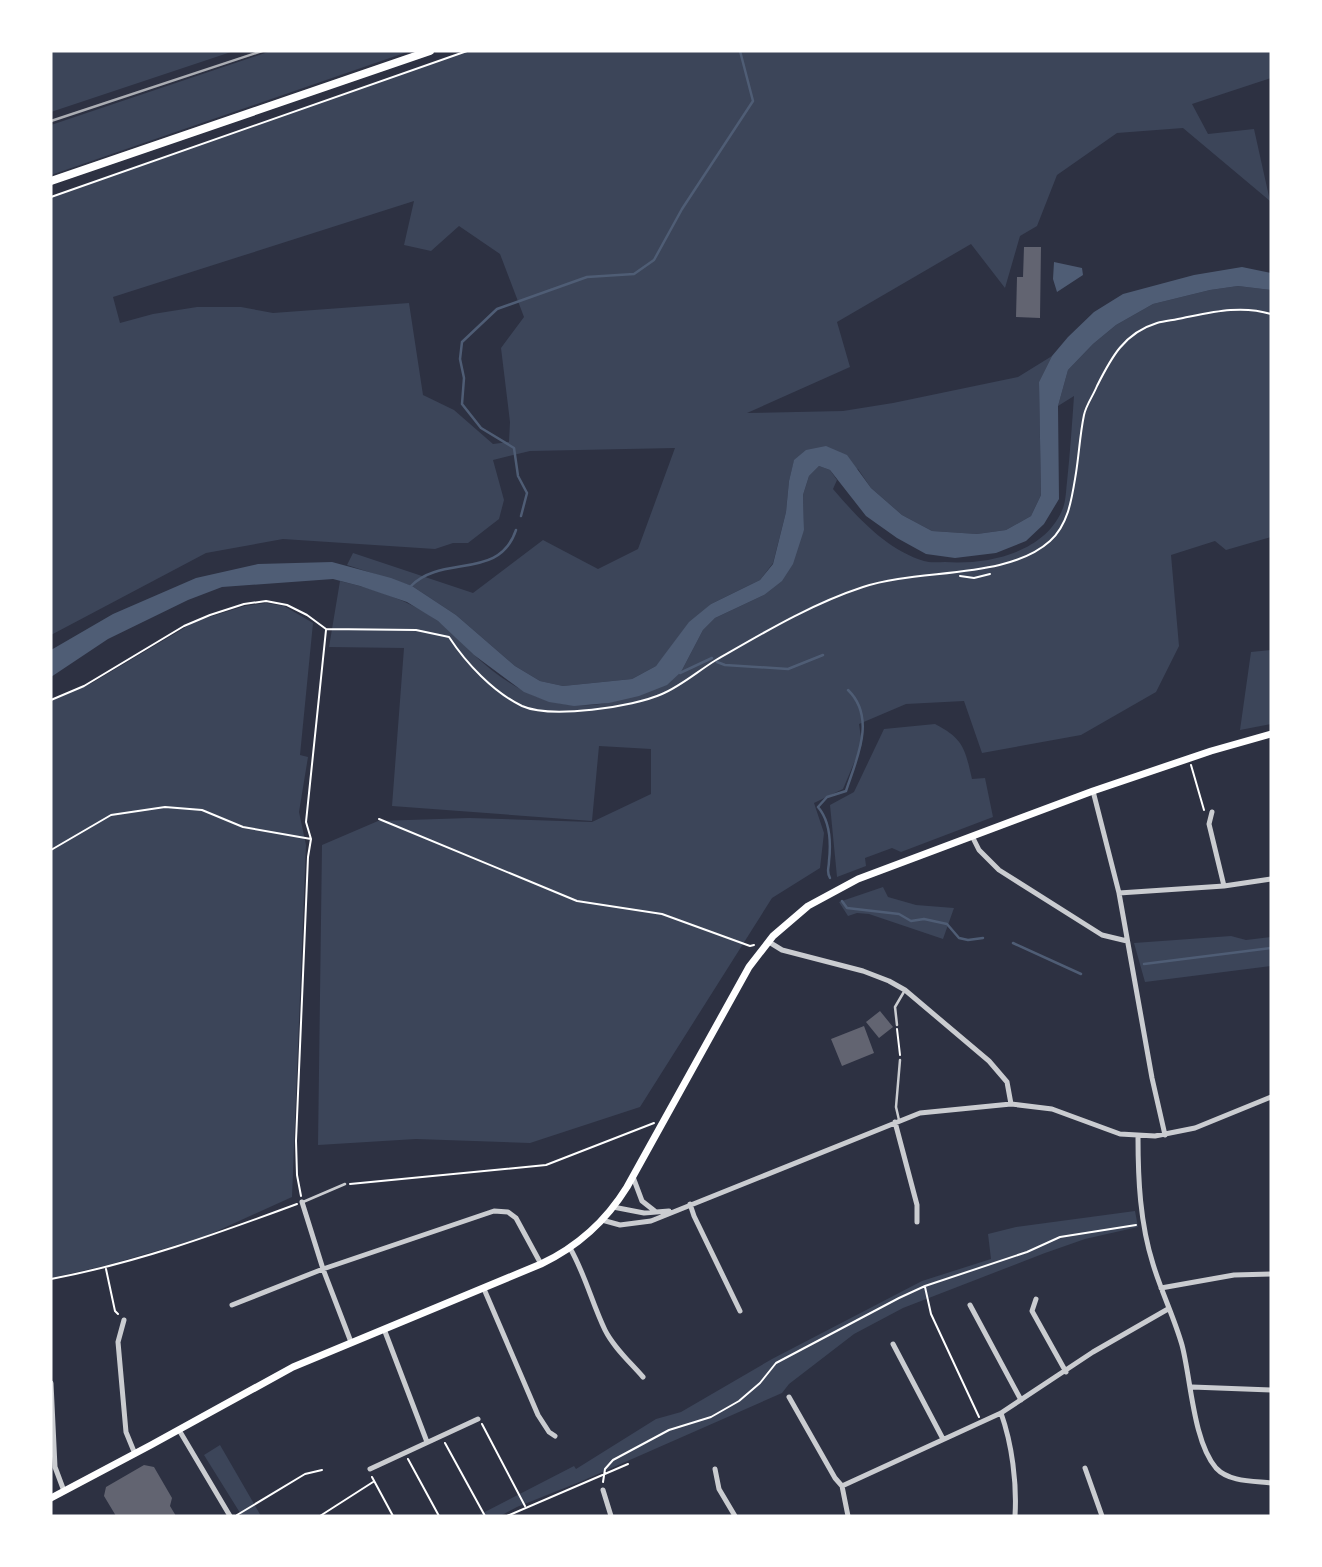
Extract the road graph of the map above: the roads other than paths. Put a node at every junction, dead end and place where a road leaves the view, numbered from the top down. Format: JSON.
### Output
{"nodes":[{"id":1,"x":430,"y":51,"type":"edge"},
{"id":2,"x":51,"y":181,"type":"edge"},
{"id":3,"x":1271,"y":734,"type":"edge"},
{"id":4,"x":1093,"y":790,"type":"junction"},
{"id":5,"x":1212,"y":813,"type":"road end"},
{"id":6,"x":972,"y":836,"type":"junction"},
{"id":7,"x":1271,"y":879,"type":"edge"},
{"id":8,"x":1224,"y":886,"type":"junction"},
{"id":9,"x":1119,"y":893,"type":"junction"},
{"id":10,"x":1128,"y":941,"type":"junction"},
{"id":11,"x":769,"y":942,"type":"junction"},
{"id":12,"x":905,"y":990,"type":"junction"},
{"id":13,"x":897,"y":1025,"type":"road end"},
{"id":14,"x":900,"y":1060,"type":"road end"},
{"id":15,"x":1271,"y":1097,"type":"edge"},
{"id":16,"x":1011,"y":1104,"type":"junction"},
{"id":17,"x":897,"y":1121,"type":"junction"},
{"id":18,"x":1165,"y":1135,"type":"junction"},
{"id":19,"x":1138,"y":1137,"type":"junction"},
{"id":20,"x":633,"y":1177,"type":"junction"},
{"id":21,"x":345,"y":1184,"type":"road end"},
{"id":22,"x":302,"y":1202,"type":"joint"},
{"id":23,"x":690,"y":1204,"type":"junction"},
{"id":24,"x":614,"y":1207,"type":"junction"},
{"id":25,"x":672,"y":1211,"type":"junction"},
{"id":26,"x":656,"y":1212,"type":"junction"},
{"id":27,"x":602,"y":1220,"type":"junction"},
{"id":28,"x":917,"y":1222,"type":"dead end"},
{"id":29,"x":570,"y":1248,"type":"junction"},
{"id":30,"x":541,"y":1264,"type":"junction"},
{"id":31,"x":323,"y":1269,"type":"junction"},
{"id":32,"x":1271,"y":1274,"type":"edge"},
{"id":33,"x":1161,"y":1288,"type":"junction"},
{"id":34,"x":484,"y":1289,"type":"junction"},
{"id":35,"x":1036,"y":1299,"type":"dead end"},
{"id":36,"x":232,"y":1305,"type":"dead end"},
{"id":37,"x":970,"y":1305,"type":"dead end"},
{"id":38,"x":1168,"y":1309,"type":"junction"},
{"id":39,"x":740,"y":1311,"type":"dead end"},
{"id":40,"x":124,"y":1320,"type":"road end"},
{"id":41,"x":384,"y":1329,"type":"junction"},
{"id":42,"x":351,"y":1342,"type":"junction"},
{"id":43,"x":893,"y":1344,"type":"dead end"},
{"id":44,"x":1066,"y":1371,"type":"junction"},
{"id":45,"x":643,"y":1377,"type":"dead end"},
{"id":46,"x":51,"y":1383,"type":"edge"},
{"id":47,"x":1192,"y":1387,"type":"junction"},
{"id":48,"x":1271,"y":1390,"type":"edge"},
{"id":49,"x":789,"y":1397,"type":"dead end"},
{"id":50,"x":1021,"y":1400,"type":"junction"},
{"id":51,"x":1001,"y":1413,"type":"junction"},
{"id":52,"x":478,"y":1419,"type":"road end"},
{"id":53,"x":179,"y":1430,"type":"junction"},
{"id":54,"x":555,"y":1436,"type":"dead end"},
{"id":55,"x":943,"y":1439,"type":"junction"},
{"id":56,"x":427,"y":1442,"type":"junction"},
{"id":57,"x":135,"y":1454,"type":"junction"},
{"id":58,"x":1085,"y":1468,"type":"dead end"},
{"id":59,"x":370,"y":1469,"type":"dead end"},
{"id":60,"x":715,"y":1469,"type":"dead end"},
{"id":61,"x":1271,"y":1483,"type":"edge"},
{"id":62,"x":842,"y":1486,"type":"junction"},
{"id":63,"x":603,"y":1490,"type":"road end"},
{"id":64,"x":64,"y":1491,"type":"junction"},
{"id":65,"x":51,"y":1498,"type":"edge"},
{"id":66,"x":230,"y":1516,"type":"edge"},
{"id":67,"x":611,"y":1516,"type":"edge"},
{"id":68,"x":734,"y":1516,"type":"edge"},
{"id":69,"x":848,"y":1516,"type":"edge"},
{"id":70,"x":1015,"y":1516,"type":"edge"},
{"id":71,"x":1102,"y":1516,"type":"edge"}],
"edges":[{"from":1,"to":2,"type":"main road"},
{"from":3,"to":4,"type":"main road"},
{"from":4,"to":6,"type":"main road"},
{"from":4,"to":9,"type":"street"},
{"from":5,"to":8,"type":"street"},
{"from":6,"to":10,"type":"street"},
{"from":6,"to":11,"type":"main road"},
{"from":7,"to":8,"type":"street"},
{"from":8,"to":9,"type":"street"},
{"from":9,"to":10,"type":"street"},
{"from":10,"to":18,"type":"street"},
{"from":11,"to":12,"type":"street"},
{"from":11,"to":20,"type":"main road"},
{"from":12,"to":13,"type":"lane"},
{"from":12,"to":16,"type":"street"},
{"from":14,"to":17,"type":"lane"},
{"from":15,"to":18,"type":"street"},
{"from":16,"to":17,"type":"street"},
{"from":16,"to":19,"type":"street"},
{"from":17,"to":23,"type":"street"},
{"from":17,"to":28,"type":"street"},
{"from":18,"to":19,"type":"street"},
{"from":19,"to":33,"type":"street"},
{"from":20,"to":24,"type":"main road"},
{"from":20,"to":26,"type":"street"},
{"from":21,"to":22,"type":"lane"},
{"from":22,"to":31,"type":"street"},
{"from":23,"to":25,"type":"street"},
{"from":23,"to":39,"type":"street"},
{"from":24,"to":26,"type":"street"},
{"from":24,"to":27,"type":"main road"},
{"from":25,"to":26,"type":"street"},
{"from":25,"to":27,"type":"street"},
{"from":27,"to":29,"type":"main road"},
{"from":29,"to":30,"type":"main road"},
{"from":29,"to":45,"type":"street"},
{"from":30,"to":31,"type":"street"},
{"from":30,"to":34,"type":"main road"},
{"from":31,"to":36,"type":"street"},
{"from":31,"to":42,"type":"street"},
{"from":32,"to":33,"type":"street"},
{"from":33,"to":38,"type":"street"},
{"from":34,"to":41,"type":"main road"},
{"from":34,"to":54,"type":"street"},
{"from":35,"to":44,"type":"street"},
{"from":37,"to":50,"type":"street"},
{"from":38,"to":44,"type":"street"},
{"from":38,"to":47,"type":"street"},
{"from":40,"to":57,"type":"street"},
{"from":41,"to":42,"type":"main road"},
{"from":41,"to":56,"type":"street"},
{"from":42,"to":53,"type":"main road"},
{"from":43,"to":55,"type":"street"},
{"from":44,"to":50,"type":"street"},
{"from":46,"to":64,"type":"street"},
{"from":47,"to":48,"type":"street"},
{"from":47,"to":61,"type":"street"},
{"from":49,"to":62,"type":"street"},
{"from":50,"to":51,"type":"street"},
{"from":51,"to":55,"type":"street"},
{"from":51,"to":70,"type":"street"},
{"from":52,"to":56,"type":"street"},
{"from":53,"to":57,"type":"main road"},
{"from":53,"to":66,"type":"street"},
{"from":55,"to":62,"type":"street"},
{"from":56,"to":59,"type":"street"},
{"from":57,"to":64,"type":"main road"},
{"from":58,"to":71,"type":"street"},
{"from":60,"to":68,"type":"street"},
{"from":62,"to":69,"type":"street"},
{"from":63,"to":67,"type":"street"},
{"from":64,"to":65,"type":"main road"}]}
